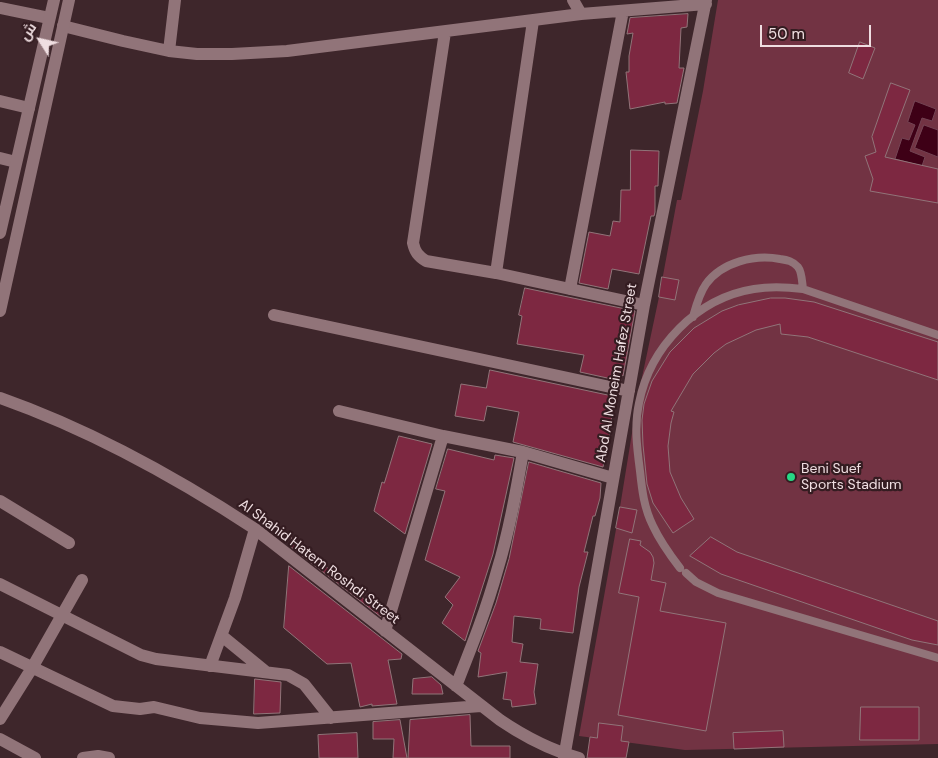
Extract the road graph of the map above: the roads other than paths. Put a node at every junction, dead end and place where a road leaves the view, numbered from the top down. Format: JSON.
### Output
{"nodes":[{"id":1,"x":54,"y":0,"type":"edge"},
{"id":2,"x":69,"y":0,"type":"edge"},
{"id":3,"x":175,"y":0,"type":"edge"},
{"id":4,"x":573,"y":0,"type":"edge"},
{"id":5,"x":706,"y":2,"type":"edge"},
{"id":6,"x":660,"y":4,"type":"edge"},
{"id":7,"x":0,"y":8,"type":"edge"},
{"id":8,"x":623,"y":11,"type":"junction"},
{"id":9,"x":581,"y":14,"type":"junction"},
{"id":10,"x":50,"y":18,"type":"junction"},
{"id":11,"x":533,"y":20,"type":"junction"},
{"id":12,"x":63,"y":26,"type":"junction"},
{"id":13,"x":445,"y":32,"type":"junction"},
{"id":14,"x":169,"y":51,"type":"junction"},
{"id":15,"x":0,"y":102,"type":"edge"},
{"id":16,"x":29,"y":108,"type":"junction"},
{"id":17,"x":0,"y":158,"type":"edge"},
{"id":18,"x":16,"y":162,"type":"junction"},
{"id":19,"x":1,"y":227,"type":"edge"},
{"id":20,"x":496,"y":273,"type":"junction"},
{"id":21,"x":570,"y":288,"type":"junction"},
{"id":22,"x":3,"y":289,"type":"edge"},
{"id":23,"x":803,"y":289,"type":"junction"},
{"id":24,"x":644,"y":305,"type":"junction"},
{"id":25,"x":0,"y":311,"type":"edge"},
{"id":26,"x":274,"y":315,"type":"dead end"},
{"id":27,"x":692,"y":317,"type":"junction"},
{"id":28,"x":938,"y":335,"type":"edge"},
{"id":29,"x":629,"y":391,"type":"junction"},
{"id":30,"x":0,"y":398,"type":"edge"},
{"id":31,"x":338,"y":411,"type":"dead end"},
{"id":32,"x":443,"y":436,"type":"junction"},
{"id":33,"x":523,"y":452,"type":"junction"},
{"id":34,"x":613,"y":478,"type":"junction"},
{"id":35,"x":0,"y":502,"type":"edge"},
{"id":36,"x":255,"y":529,"type":"junction"},
{"id":37,"x":69,"y":543,"type":"dead end"},
{"id":38,"x":82,"y":580,"type":"dead end"},
{"id":39,"x":0,"y":584,"type":"edge"},
{"id":40,"x":62,"y":615,"type":"junction"},
{"id":41,"x":385,"y":631,"type":"junction"},
{"id":42,"x":222,"y":636,"type":"junction"},
{"id":43,"x":0,"y":652,"type":"edge"},
{"id":44,"x":938,"y":658,"type":"edge"},
{"id":45,"x":210,"y":666,"type":"junction"},
{"id":46,"x":32,"y":668,"type":"junction"},
{"id":47,"x":267,"y":673,"type":"junction"},
{"id":48,"x":456,"y":686,"type":"junction"},
{"id":49,"x":481,"y":706,"type":"junction"},
{"id":50,"x":331,"y":718,"type":"junction"},
{"id":51,"x":0,"y":719,"type":"edge"},
{"id":52,"x":0,"y":739,"type":"edge"},
{"id":53,"x":564,"y":756,"type":"edge"},
{"id":54,"x":35,"y":758,"type":"edge"},
{"id":55,"x":83,"y":758,"type":"edge"},
{"id":56,"x":109,"y":758,"type":"edge"},
{"id":57,"x":579,"y":758,"type":"edge"}],
"edges":[{"from":1,"to":10,"type":"street"},
{"from":2,"to":12,"type":"street"},
{"from":3,"to":14,"type":"street"},
{"from":4,"to":9,"type":"street"},
{"from":5,"to":6,"type":"street"},
{"from":5,"to":24,"type":"street","name":"Abd Al Moneim Hafez Street"},
{"from":6,"to":8,"type":"street"},
{"from":7,"to":10,"type":"street"},
{"from":8,"to":9,"type":"street"},
{"from":8,"to":21,"type":"street"},
{"from":9,"to":11,"type":"street"},
{"from":10,"to":16,"type":"street"},
{"from":11,"to":13,"type":"street"},
{"from":11,"to":20,"type":"street"},
{"from":12,"to":14,"type":"street"},
{"from":12,"to":22,"type":"street"},
{"from":13,"to":14,"type":"street"},
{"from":13,"to":20,"type":"street"},
{"from":15,"to":16,"type":"street"},
{"from":16,"to":18,"type":"street"},
{"from":17,"to":18,"type":"street"},
{"from":18,"to":19,"type":"street"},
{"from":20,"to":21,"type":"street"},
{"from":21,"to":24,"type":"street"},
{"from":22,"to":25,"type":"street"},
{"from":23,"to":27,"type":"lane"},
{"from":23,"to":27,"type":"lane"},
{"from":23,"to":28,"type":"lane"},
{"from":24,"to":29,"type":"street","name":"Abd Al Moneim Hafez Street"},
{"from":26,"to":29,"type":"street"},
{"from":27,"to":44,"type":"lane"},
{"from":29,"to":34,"type":"street","name":"Abd Al Moneim Hafez Street"},
{"from":30,"to":36,"type":"street","name":"Al Shahid Hatem Roshdi Street"},
{"from":31,"to":32,"type":"street"},
{"from":32,"to":33,"type":"street"},
{"from":32,"to":41,"type":"street"},
{"from":33,"to":34,"type":"street"},
{"from":33,"to":48,"type":"street"},
{"from":34,"to":53,"type":"street","name":"Abd Al Moneim Hafez Street"},
{"from":35,"to":37,"type":"street"},
{"from":36,"to":41,"type":"street","name":"Al Shahid Hatem Roshdi Street"},
{"from":36,"to":42,"type":"street"},
{"from":38,"to":40,"type":"street"},
{"from":39,"to":40,"type":"street"},
{"from":40,"to":45,"type":"street"},
{"from":40,"to":46,"type":"street"},
{"from":41,"to":48,"type":"street","name":"Al Shahid Hatem Roshdi Street"},
{"from":42,"to":45,"type":"street"},
{"from":42,"to":47,"type":"street"},
{"from":43,"to":46,"type":"street"},
{"from":45,"to":47,"type":"street"},
{"from":46,"to":50,"type":"street"},
{"from":46,"to":51,"type":"street"},
{"from":47,"to":50,"type":"street"},
{"from":48,"to":49,"type":"street","name":"Al Shahid Hatem Roshdi Street"},
{"from":49,"to":50,"type":"street"},
{"from":49,"to":53,"type":"street","name":"Al Shahid Hatem Roshdi Street"},
{"from":52,"to":54,"type":"street"},
{"from":53,"to":57,"type":"street","name":"Al Shahid Hatem Roshdi Street"},
{"from":55,"to":56,"type":"street"}]}
